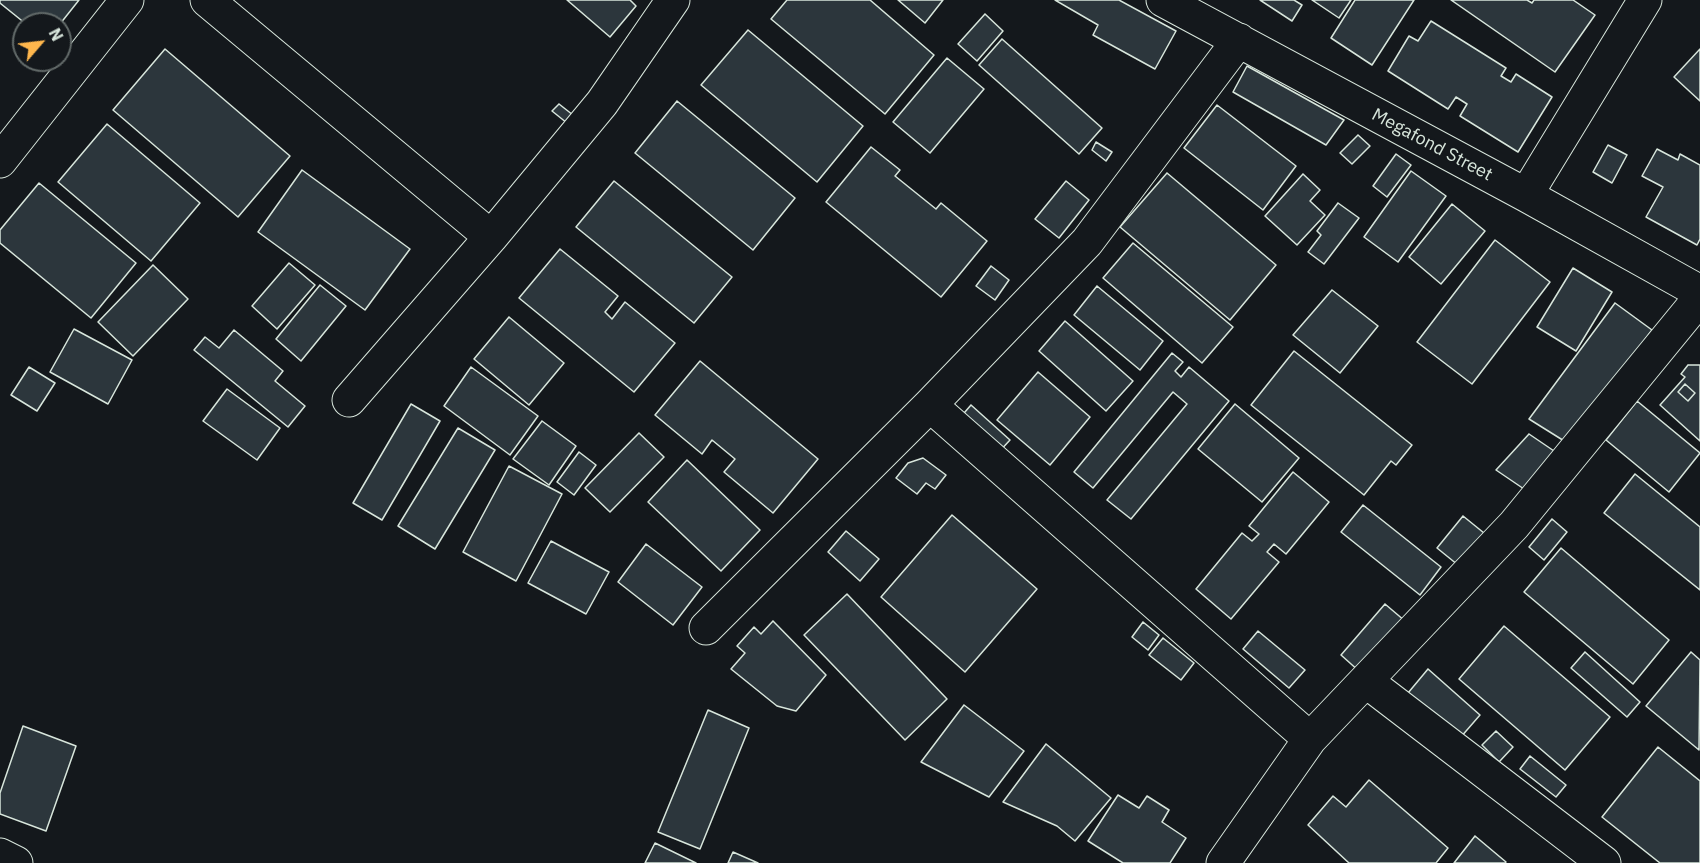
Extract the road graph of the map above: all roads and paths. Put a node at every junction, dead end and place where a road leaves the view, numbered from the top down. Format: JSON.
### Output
{"nodes":[{"id":1,"x":128,"y":0,"type":"edge"},
{"id":2,"x":207,"y":0,"type":"edge"},
{"id":3,"x":673,"y":0,"type":"edge"},
{"id":4,"x":1645,"y":0,"type":"edge"},
{"id":5,"x":1167,"y":1,"type":"edge"},
{"id":6,"x":1239,"y":40,"type":"junction"},
{"id":7,"x":0,"y":161,"type":"edge"},
{"id":8,"x":1526,"y":195,"type":"junction"},
{"id":9,"x":491,"y":237,"type":"junction"},
{"id":10,"x":1700,"y":292,"type":"edge"},
{"id":11,"x":1700,"y":298,"type":"edge"},
{"id":12,"x":350,"y":400,"type":"dead end"},
{"id":13,"x":930,"y":405,"type":"junction"},
{"id":14,"x":706,"y":628,"type":"dead end"},
{"id":15,"x":1366,"y":681,"type":"junction"},
{"id":16,"x":1310,"y":740,"type":"junction"},
{"id":17,"x":0,"y":855,"type":"edge"},
{"id":18,"x":16,"y":863,"type":"edge"},
{"id":19,"x":1223,"y":863,"type":"edge"},
{"id":20,"x":1604,"y":863,"type":"edge"}],
"edges":[{"from":1,"to":7,"type":"street"},
{"from":2,"to":9,"type":"street"},
{"from":3,"to":9,"type":"street"},
{"from":4,"to":8,"type":"street"},
{"from":5,"to":6,"type":"street","name":"Megafond Street"},
{"from":6,"to":8,"type":"street","name":"Megafond Street"},
{"from":6,"to":13,"type":"street"},
{"from":8,"to":10,"type":"street","name":"Megafond Street"},
{"from":9,"to":12,"type":"street"},
{"from":11,"to":15,"type":"street"},
{"from":13,"to":14,"type":"street"},
{"from":13,"to":16,"type":"street"},
{"from":15,"to":16,"type":"street"},
{"from":15,"to":20,"type":"street"},
{"from":16,"to":19,"type":"street"},
{"from":17,"to":18,"type":"street"}]}
